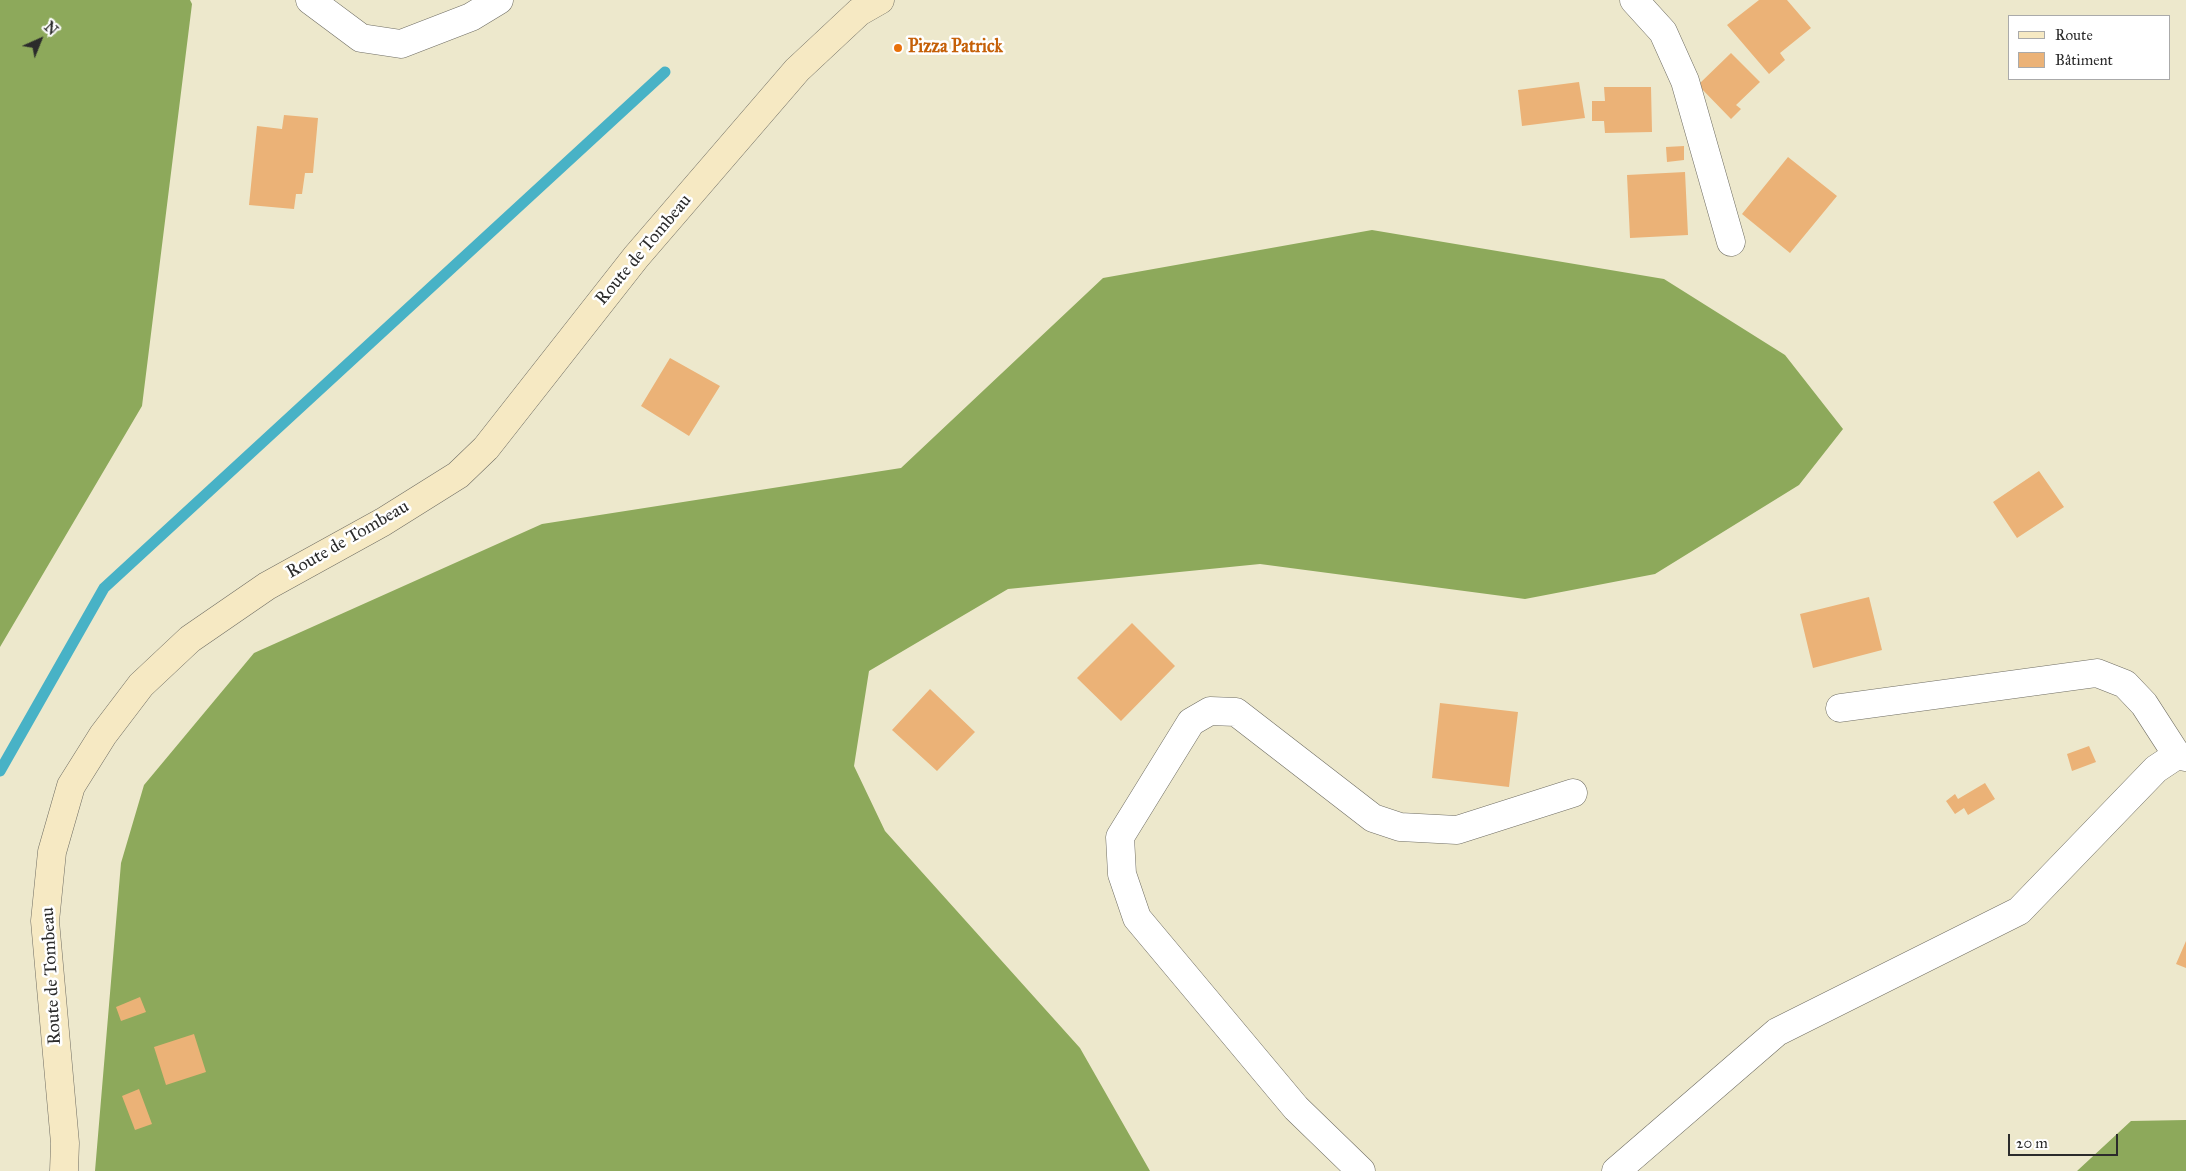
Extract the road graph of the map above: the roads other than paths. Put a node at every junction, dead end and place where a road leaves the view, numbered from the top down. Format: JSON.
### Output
{"nodes":[{"id":1,"x":310,"y":0,"type":"edge"},
{"id":2,"x":499,"y":0,"type":"edge"},
{"id":3,"x":880,"y":0,"type":"edge"},
{"id":4,"x":1634,"y":0,"type":"edge"},
{"id":5,"x":1731,"y":242,"type":"dead end"},
{"id":6,"x":1840,"y":708,"type":"dead end"},
{"id":7,"x":2181,"y":756,"type":"edge"},
{"id":8,"x":1573,"y":793,"type":"dead end"},
{"id":9,"x":64,"y":1171,"type":"edge"},
{"id":10,"x":1361,"y":1171,"type":"edge"},
{"id":11,"x":1616,"y":1171,"type":"edge"}],
"edges":[{"from":1,"to":2,"type":"street"},
{"from":3,"to":9,"type":"main road","name":"Route de Tombeau"},
{"from":4,"to":5,"type":"street"},
{"from":6,"to":7,"type":"street"},
{"from":7,"to":11,"type":"street"},
{"from":8,"to":10,"type":"street"}]}
